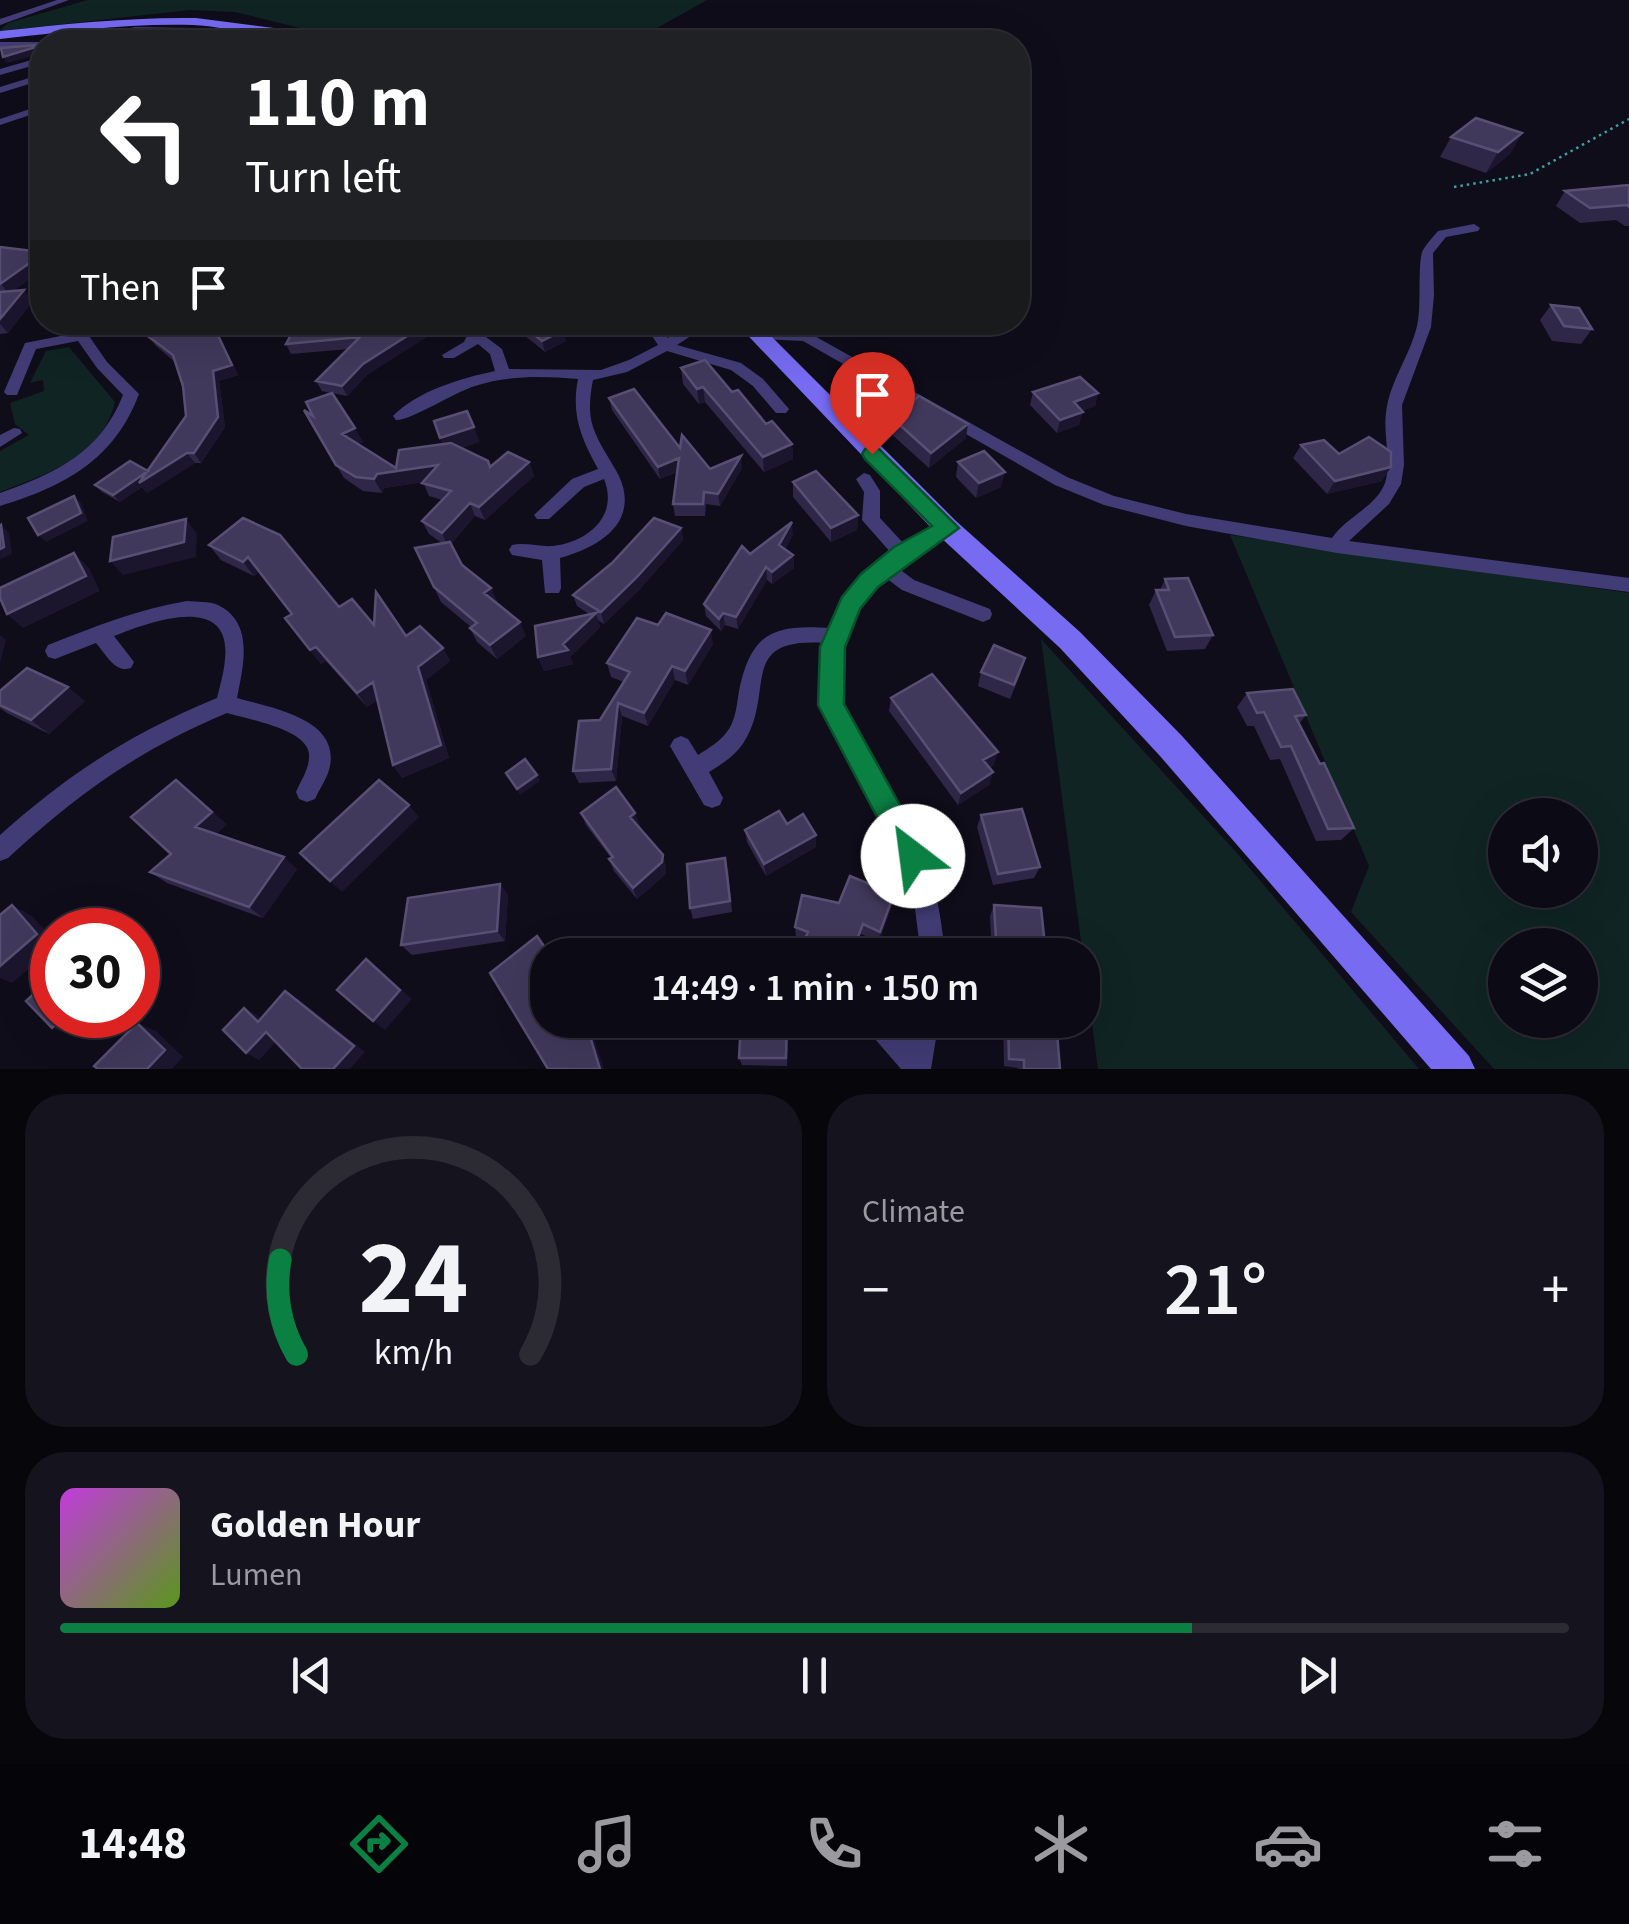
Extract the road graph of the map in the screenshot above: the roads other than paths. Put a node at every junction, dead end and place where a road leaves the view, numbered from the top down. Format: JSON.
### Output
{"nodes":[{"id":1,"x":65,"y":0,"type":"edge"},
{"id":2,"x":0,"y":22,"type":"edge"},
{"id":3,"x":76,"y":26,"type":"junction"},
{"id":4,"x":42,"y":30,"type":"edge"},
{"id":5,"x":75,"y":30,"type":"edge"},
{"id":6,"x":263,"y":30,"type":"edge"},
{"id":7,"x":30,"y":31,"type":"edge"},
{"id":8,"x":0,"y":35,"type":"edge"},
{"id":9,"x":0,"y":45,"type":"edge"},
{"id":10,"x":30,"y":45,"type":"edge"},
{"id":11,"x":30,"y":63,"type":"edge"},
{"id":12,"x":0,"y":72,"type":"edge"},
{"id":13,"x":30,"y":80,"type":"edge"},
{"id":14,"x":0,"y":90,"type":"edge"},
{"id":15,"x":30,"y":112,"type":"edge"},
{"id":16,"x":0,"y":122,"type":"edge"},
{"id":17,"x":1474,"y":228,"type":"dead end"},
{"id":18,"x":64,"y":335,"type":"edge"},
{"id":19,"x":86,"y":335,"type":"edge"},
{"id":20,"x":475,"y":335,"type":"edge"},
{"id":21,"x":480,"y":335,"type":"edge"},
{"id":22,"x":659,"y":335,"type":"edge"},
{"id":23,"x":682,"y":335,"type":"edge"},
{"id":24,"x":759,"y":335,"type":"edge"},
{"id":25,"x":793,"y":335,"type":"edge"},
{"id":26,"x":666,"y":344,"type":"junction"},
{"id":27,"x":449,"y":356,"type":"dead end"},
{"id":28,"x":503,"y":373,"type":"junction"},
{"id":29,"x":586,"y":376,"type":"junction"},
{"id":30,"x":756,"y":382,"type":"junction"},
{"id":31,"x":740,"y":388,"type":"edge"},
{"id":32,"x":12,"y":392,"type":"dead end"},
{"id":33,"x":781,"y":409,"type":"dead end"},
{"id":34,"x":401,"y":417,"type":"dead end"},
{"id":35,"x":608,"y":471,"type":"junction"},
{"id":36,"x":864,"y":478,"type":"dead end"},
{"id":37,"x":0,"y":500,"type":"edge"},
{"id":38,"x":554,"y":511,"type":"dead end"},
{"id":39,"x":947,"y":528,"type":"junction"},
{"id":40,"x":1337,"y":546,"type":"junction"},
{"id":41,"x":518,"y":550,"type":"dead end"},
{"id":42,"x":551,"y":553,"type":"junction"},
{"id":43,"x":902,"y":554,"type":"junction"},
{"id":44,"x":884,"y":567,"type":"junction"},
{"id":45,"x":1629,"y":585,"type":"edge"},
{"id":46,"x":552,"y":588,"type":"dead end"},
{"id":47,"x":983,"y":614,"type":"dead end"},
{"id":48,"x":100,"y":633,"type":"junction"},
{"id":49,"x":836,"y":636,"type":"junction"},
{"id":50,"x":55,"y":651,"type":"dead end"},
{"id":51,"x":124,"y":662,"type":"dead end"},
{"id":52,"x":226,"y":704,"type":"junction"},
{"id":53,"x":681,"y":746,"type":"dead end"},
{"id":54,"x":695,"y":769,"type":"junction"},
{"id":55,"x":307,"y":792,"type":"dead end"},
{"id":56,"x":712,"y":798,"type":"dead end"},
{"id":57,"x":0,"y":850,"type":"edge"},
{"id":58,"x":931,"y":938,"type":"edge"},
{"id":59,"x":891,"y":1038,"type":"edge"},
{"id":60,"x":923,"y":1038,"type":"edge"},
{"id":61,"x":918,"y":1068,"type":"edge"},
{"id":62,"x":1456,"y":1069,"type":"edge"}],
"edges":[{"from":1,"to":2,"type":"street"},
{"from":3,"to":4,"type":"street"},
{"from":3,"to":5,"type":"street"},
{"from":3,"to":6,"type":"street"},
{"from":7,"to":8,"type":"street"},
{"from":9,"to":10,"type":"street"},
{"from":11,"to":12,"type":"street"},
{"from":13,"to":14,"type":"street"},
{"from":15,"to":16,"type":"street"},
{"from":17,"to":40,"type":"street"},
{"from":18,"to":32,"type":"street"},
{"from":19,"to":37,"type":"street"},
{"from":20,"to":27,"type":"street"},
{"from":21,"to":28,"type":"street"},
{"from":22,"to":26,"type":"street"},
{"from":23,"to":26,"type":"street"},
{"from":24,"to":39,"type":"street"},
{"from":25,"to":40,"type":"street"},
{"from":26,"to":29,"type":"street"},
{"from":26,"to":30,"type":"street"},
{"from":28,"to":29,"type":"street"},
{"from":28,"to":34,"type":"street"},
{"from":29,"to":35,"type":"street"},
{"from":30,"to":31,"type":"street"},
{"from":30,"to":33,"type":"street"},
{"from":35,"to":38,"type":"street"},
{"from":35,"to":42,"type":"street"},
{"from":36,"to":43,"type":"street"},
{"from":39,"to":43,"type":"street"},
{"from":39,"to":62,"type":"street"},
{"from":40,"to":45,"type":"street"},
{"from":41,"to":42,"type":"street"},
{"from":42,"to":46,"type":"street"},
{"from":43,"to":44,"type":"street"},
{"from":44,"to":47,"type":"street"},
{"from":44,"to":49,"type":"street"},
{"from":48,"to":50,"type":"street"},
{"from":48,"to":51,"type":"street"},
{"from":48,"to":52,"type":"street"},
{"from":49,"to":54,"type":"street"},
{"from":49,"to":58,"type":"street"},
{"from":52,"to":55,"type":"street"},
{"from":52,"to":57,"type":"street"},
{"from":53,"to":54,"type":"street"},
{"from":54,"to":56,"type":"street"},
{"from":59,"to":61,"type":"street"},
{"from":60,"to":61,"type":"street"}]}
